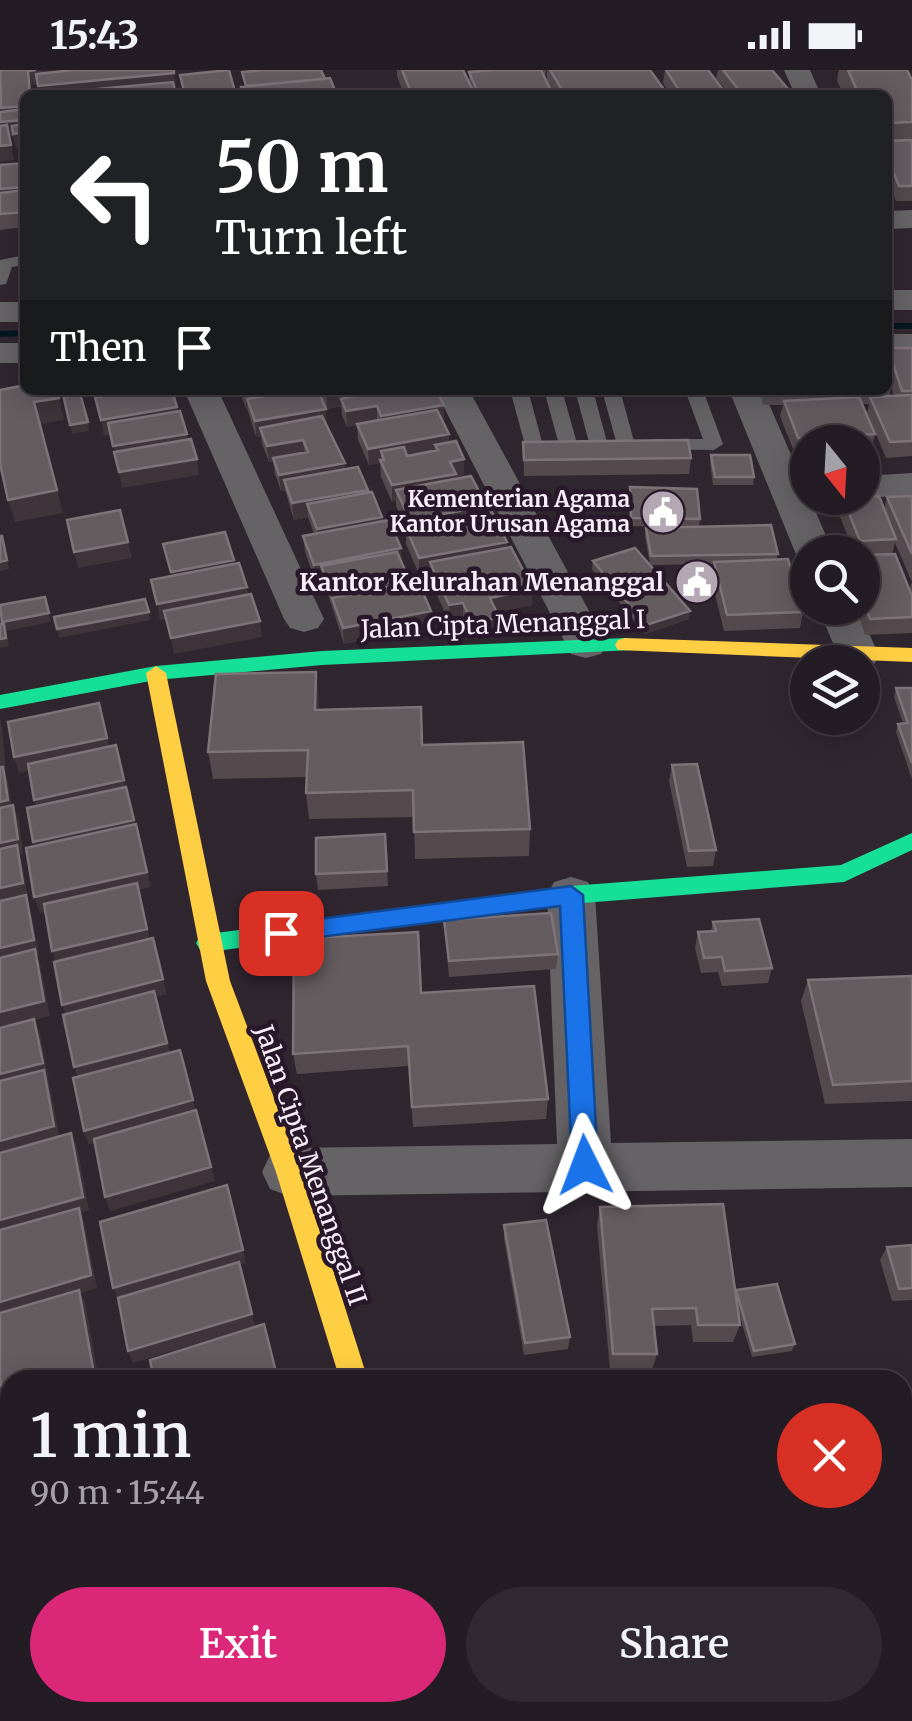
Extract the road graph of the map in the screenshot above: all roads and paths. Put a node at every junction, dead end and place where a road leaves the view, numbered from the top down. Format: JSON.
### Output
{"nodes":[{"id":1,"x":20,"y":261,"type":"edge"},
{"id":2,"x":0,"y":280,"type":"edge"},
{"id":3,"x":203,"y":395,"type":"edge"},
{"id":4,"x":455,"y":395,"type":"edge"},
{"id":5,"x":520,"y":395,"type":"edge"},
{"id":6,"x":553,"y":395,"type":"edge"},
{"id":7,"x":585,"y":395,"type":"edge"},
{"id":8,"x":612,"y":395,"type":"edge"},
{"id":9,"x":696,"y":395,"type":"edge"},
{"id":10,"x":749,"y":395,"type":"edge"},
{"id":11,"x":626,"y":445,"type":"junction"},
{"id":12,"x":599,"y":446,"type":"junction"},
{"id":13,"x":568,"y":447,"type":"junction"},
{"id":14,"x":790,"y":474,"type":"edge"},
{"id":15,"x":912,"y":484,"type":"edge"},
{"id":16,"x":880,"y":485,"type":"edge"},
{"id":17,"x":304,"y":619,"type":"dead end"},
{"id":18,"x":586,"y":644,"type":"junction"},
{"id":19,"x":790,"y":653,"type":"edge"},
{"id":20,"x":912,"y":655,"type":"edge"},
{"id":21,"x":880,"y":656,"type":"edge"},
{"id":22,"x":156,"y":673,"type":"junction"},
{"id":23,"x":0,"y":702,"type":"edge"},
{"id":24,"x":912,"y":841,"type":"edge"},
{"id":25,"x":571,"y":895,"type":"junction"},
{"id":26,"x":208,"y":943,"type":"junction"},
{"id":27,"x":912,"y":1163,"type":"edge"},
{"id":28,"x":585,"y":1165,"type":"junction"},
{"id":29,"x":290,"y":1172,"type":"junction"},
{"id":30,"x":351,"y":1370,"type":"edge"}],
"edges":[{"from":1,"to":2,"type":"lane"},
{"from":3,"to":17,"type":"street"},
{"from":4,"to":18,"type":"street"},
{"from":5,"to":13,"type":"lane"},
{"from":6,"to":13,"type":"lane"},
{"from":7,"to":12,"type":"lane"},
{"from":8,"to":11,"type":"lane"},
{"from":9,"to":11,"type":"lane"},
{"from":10,"to":14,"type":"street"},
{"from":11,"to":12,"type":"lane"},
{"from":12,"to":13,"type":"lane"},
{"from":15,"to":16,"type":"street"},
{"from":18,"to":19,"type":"street","name":"Jalan Cipta Menanggal I"},
{"from":18,"to":22,"type":"street","name":"Jalan Cipta Menanggal I"},
{"from":20,"to":21,"type":"street","name":"Jalan Cipta Menanggal I"},
{"from":22,"to":23,"type":"street","name":"Jalan Cipta Menanggal I"},
{"from":22,"to":26,"type":"street","name":"Jalan Cipta Menanggal II"},
{"from":24,"to":25,"type":"street"},
{"from":25,"to":26,"type":"street"},
{"from":25,"to":28,"type":"street"},
{"from":26,"to":29,"type":"street","name":"Jalan Cipta Menanggal II"},
{"from":27,"to":28,"type":"street"},
{"from":28,"to":29,"type":"street"},
{"from":29,"to":30,"type":"street","name":"Jalan Cipta Menanggal II"}]}
